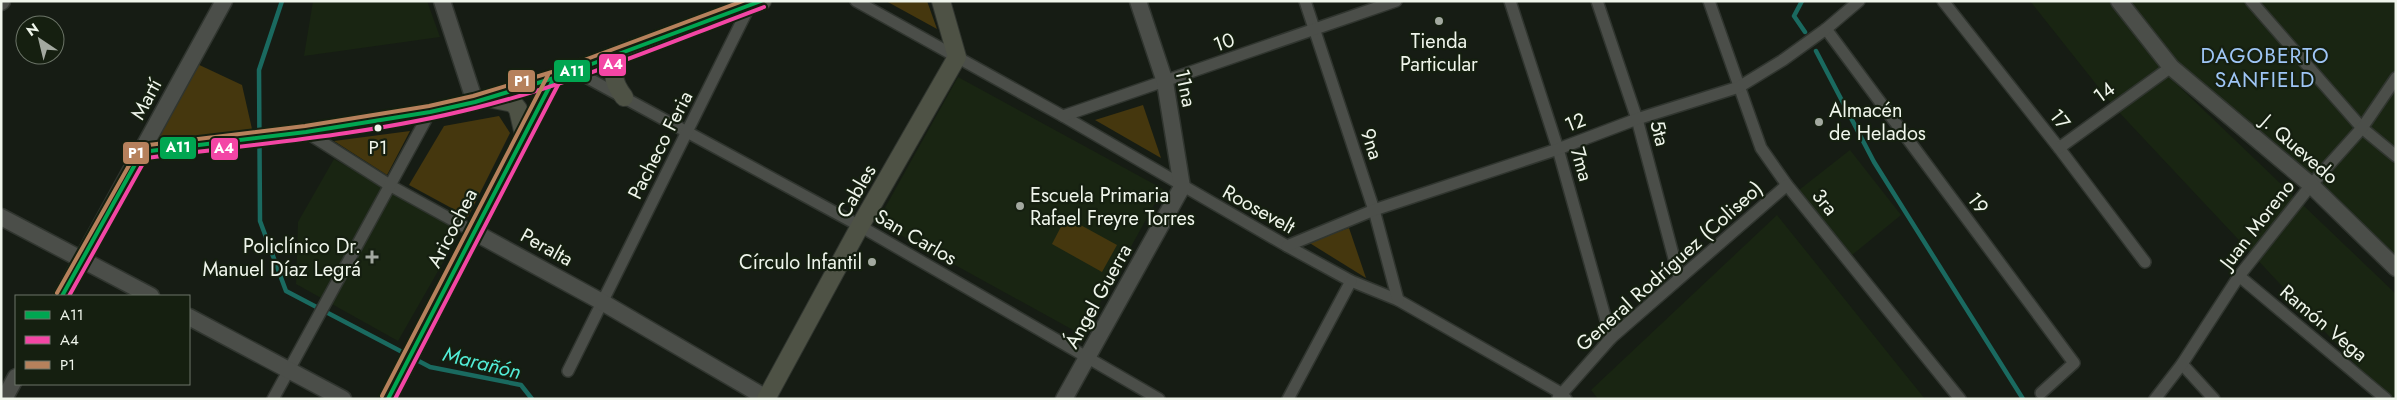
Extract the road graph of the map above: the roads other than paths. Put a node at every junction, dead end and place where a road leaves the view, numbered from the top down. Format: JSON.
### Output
{"nodes":[{"id":1,"x":224,"y":1,"type":"edge"},
{"id":2,"x":442,"y":1,"type":"edge"},
{"id":3,"x":856,"y":1,"type":"edge"},
{"id":4,"x":941,"y":1,"type":"edge"},
{"id":5,"x":1138,"y":1,"type":"edge"},
{"id":6,"x":1305,"y":1,"type":"edge"},
{"id":7,"x":1396,"y":1,"type":"edge"},
{"id":8,"x":1510,"y":1,"type":"edge"},
{"id":9,"x":1597,"y":1,"type":"edge"},
{"id":10,"x":1709,"y":1,"type":"edge"},
{"id":11,"x":1859,"y":1,"type":"edge"},
{"id":12,"x":1943,"y":1,"type":"edge"},
{"id":13,"x":2119,"y":1,"type":"edge"},
{"id":14,"x":2251,"y":1,"type":"edge"},
{"id":15,"x":756,"y":3,"type":"edge"},
{"id":16,"x":1316,"y":30,"type":"junction"},
{"id":17,"x":1826,"y":30,"type":"junction"},
{"id":18,"x":625,"y":51,"type":"junction"},
{"id":19,"x":957,"y":58,"type":"junction"},
{"id":20,"x":2171,"y":67,"type":"junction"},
{"id":21,"x":573,"y":70,"type":"junction"},
{"id":22,"x":554,"y":78,"type":"junction"},
{"id":23,"x":2396,"y":78,"type":"edge"},
{"id":24,"x":1165,"y":82,"type":"junction"},
{"id":25,"x":1739,"y":87,"type":"junction"},
{"id":26,"x":624,"y":97,"type":"junction"},
{"id":27,"x":482,"y":100,"type":"junction"},
{"id":28,"x":430,"y":112,"type":"junction"},
{"id":29,"x":1063,"y":116,"type":"junction"},
{"id":30,"x":1637,"y":119,"type":"junction"},
{"id":31,"x":2362,"y":128,"type":"junction"},
{"id":32,"x":306,"y":132,"type":"junction"},
{"id":33,"x":688,"y":132,"type":"junction"},
{"id":34,"x":524,"y":135,"type":"junction"},
{"id":35,"x":2059,"y":148,"type":"junction"},
{"id":36,"x":1558,"y":149,"type":"junction"},
{"id":37,"x":142,"y":152,"type":"junction"},
{"id":38,"x":2396,"y":156,"type":"edge"},
{"id":39,"x":1787,"y":185,"type":"junction"},
{"id":40,"x":2311,"y":185,"type":"junction"},
{"id":41,"x":392,"y":186,"type":"junction"},
{"id":42,"x":1182,"y":187,"type":"junction"},
{"id":43,"x":1374,"y":210,"type":"junction"},
{"id":44,"x":1,"y":217,"type":"edge"},
{"id":45,"x":860,"y":226,"type":"junction"},
{"id":46,"x":474,"y":232,"type":"junction"},
{"id":47,"x":1286,"y":246,"type":"junction"},
{"id":48,"x":83,"y":259,"type":"junction"},
{"id":49,"x":2145,"y":262,"type":"dead end"},
{"id":50,"x":2396,"y":268,"type":"edge"},
{"id":51,"x":2238,"y":276,"type":"junction"},
{"id":52,"x":1679,"y":277,"type":"junction"},
{"id":53,"x":1352,"y":281,"type":"junction"},
{"id":54,"x":63,"y":295,"type":"edge"},
{"id":55,"x":149,"y":295,"type":"edge"},
{"id":56,"x":1398,"y":300,"type":"junction"},
{"id":57,"x":602,"y":302,"type":"junction"},
{"id":58,"x":190,"y":318,"type":"edge"},
{"id":59,"x":1611,"y":338,"type":"junction"},
{"id":60,"x":1087,"y":358,"type":"junction"},
{"id":61,"x":2182,"y":364,"type":"junction"},
{"id":62,"x":288,"y":371,"type":"junction"},
{"id":63,"x":568,"y":371,"type":"dead end"},
{"id":64,"x":15,"y":379,"type":"edge"},
{"id":65,"x":392,"y":391,"type":"edge"},
{"id":66,"x":2041,"y":393,"type":"dead end"},
{"id":67,"x":2396,"y":393,"type":"edge"},
{"id":68,"x":1562,"y":397,"type":"edge"},
{"id":69,"x":767,"y":398,"type":"edge"},
{"id":70,"x":4,"y":399,"type":"edge"},
{"id":71,"x":273,"y":399,"type":"edge"},
{"id":72,"x":343,"y":399,"type":"edge"},
{"id":73,"x":1064,"y":399,"type":"edge"},
{"id":74,"x":1158,"y":399,"type":"edge"},
{"id":75,"x":1288,"y":399,"type":"edge"},
{"id":76,"x":1960,"y":399,"type":"edge"},
{"id":77,"x":2155,"y":399,"type":"edge"},
{"id":78,"x":2214,"y":399,"type":"edge"},
{"id":79,"x":2386,"y":399,"type":"edge"},
{"id":80,"x":2392,"y":399,"type":"edge"}],
"edges":[{"from":1,"to":37,"type":"street","name":"Martí"},
{"from":2,"to":27,"type":"street"},
{"from":3,"to":19,"type":"street","name":"Roosevelt"},
{"from":4,"to":19,"type":"main road"},
{"from":5,"to":24,"type":"street","name":"11na"},
{"from":6,"to":16,"type":"street","name":"9na"},
{"from":7,"to":16,"type":"street","name":"10"},
{"from":8,"to":36,"type":"street","name":"7ma"},
{"from":9,"to":30,"type":"street","name":"5ta"},
{"from":10,"to":25,"type":"street","name":"3ra"},
{"from":11,"to":17,"type":"street","name":"12"},
{"from":12,"to":35,"type":"street","name":"17"},
{"from":13,"to":20,"type":"street","name":"J. Quevedo"},
{"from":14,"to":31,"type":"street"},
{"from":15,"to":18,"type":"main road"},
{"from":15,"to":33,"type":"street","name":"Pacheco Feria"},
{"from":16,"to":24,"type":"street","name":"10"},
{"from":16,"to":43,"type":"street","name":"9na"},
{"from":17,"to":25,"type":"street","name":"12"},
{"from":17,"to":66,"type":"street","name":"19"},
{"from":18,"to":21,"type":"main road"},
{"from":18,"to":26,"type":"main road"},
{"from":19,"to":29,"type":"street","name":"Roosevelt"},
{"from":19,"to":45,"type":"main road","name":"Cables"},
{"from":20,"to":35,"type":"street","name":"14"},
{"from":20,"to":40,"type":"street","name":"J. Quevedo"},
{"from":21,"to":22,"type":"main road"},
{"from":21,"to":26,"type":"street","name":"San Carlos"},
{"from":22,"to":27,"type":"street"},
{"from":22,"to":34,"type":"main road","name":"Aricochea"},
{"from":23,"to":31,"type":"street","name":"Juan Moreno"},
{"from":24,"to":29,"type":"street","name":"10"},
{"from":24,"to":42,"type":"street","name":"11na"},
{"from":25,"to":30,"type":"street","name":"12"},
{"from":25,"to":39,"type":"street","name":"3ra"},
{"from":26,"to":33,"type":"street","name":"San Carlos"},
{"from":27,"to":28,"type":"street"},
{"from":27,"to":34,"type":"main road"},
{"from":28,"to":32,"type":"street"},
{"from":28,"to":41,"type":"street"},
{"from":29,"to":42,"type":"street","name":"Roosevelt"},
{"from":30,"to":36,"type":"street","name":"12"},
{"from":30,"to":52,"type":"street","name":"5ta"},
{"from":31,"to":38,"type":"street"},
{"from":31,"to":40,"type":"street","name":"Juan Moreno"},
{"from":32,"to":37,"type":"street"},
{"from":32,"to":41,"type":"street","name":"Peralta"},
{"from":33,"to":45,"type":"street","name":"San Carlos"},
{"from":33,"to":57,"type":"street","name":"Pacheco Feria"},
{"from":34,"to":46,"type":"main road","name":"Aricochea"},
{"from":35,"to":49,"type":"street","name":"17"},
{"from":36,"to":43,"type":"street","name":"12"},
{"from":36,"to":59,"type":"street","name":"7ma"},
{"from":37,"to":48,"type":"street","name":"Martí"},
{"from":39,"to":52,"type":"street","name":"General Rodríguez (Coliseo)"},
{"from":39,"to":76,"type":"street","name":"3ra"},
{"from":40,"to":50,"type":"street","name":"J. Quevedo"},
{"from":40,"to":51,"type":"street","name":"Juan Moreno"},
{"from":41,"to":46,"type":"street","name":"Peralta"},
{"from":41,"to":62,"type":"street"},
{"from":42,"to":47,"type":"street","name":"Roosevelt"},
{"from":42,"to":60,"type":"street","name":"Ángel Guerra"},
{"from":43,"to":47,"type":"street","name":"12"},
{"from":43,"to":56,"type":"street","name":"9na"},
{"from":44,"to":48,"type":"street"},
{"from":45,"to":60,"type":"street","name":"San Carlos"},
{"from":45,"to":69,"type":"main road","name":"Cables"},
{"from":46,"to":57,"type":"street","name":"Peralta"},
{"from":46,"to":65,"type":"main road","name":"Aricochea"},
{"from":47,"to":53,"type":"street","name":"Roosevelt"},
{"from":48,"to":54,"type":"street","name":"Martí"},
{"from":48,"to":55,"type":"street"},
{"from":51,"to":61,"type":"street","name":"Juan Moreno"},
{"from":51,"to":79,"type":"street","name":"Ramón Vega"},
{"from":52,"to":59,"type":"street","name":"General Rodríguez (Coliseo)"},
{"from":53,"to":56,"type":"street","name":"Roosevelt"},
{"from":53,"to":75,"type":"street"},
{"from":56,"to":68,"type":"street","name":"Roosevelt"},
{"from":57,"to":63,"type":"street","name":"Pacheco Feria"},
{"from":57,"to":69,"type":"street","name":"Peralta"},
{"from":58,"to":62,"type":"street"},
{"from":59,"to":68,"type":"street","name":"General Rodríguez (Coliseo)"},
{"from":60,"to":73,"type":"street","name":"Ángel Guerra"},
{"from":60,"to":74,"type":"street","name":"San Carlos"},
{"from":61,"to":77,"type":"street","name":"Juan Moreno"},
{"from":61,"to":78,"type":"street"},
{"from":62,"to":71,"type":"street"},
{"from":62,"to":72,"type":"street"},
{"from":64,"to":70,"type":"street"},
{"from":67,"to":80,"type":"street"}]}
